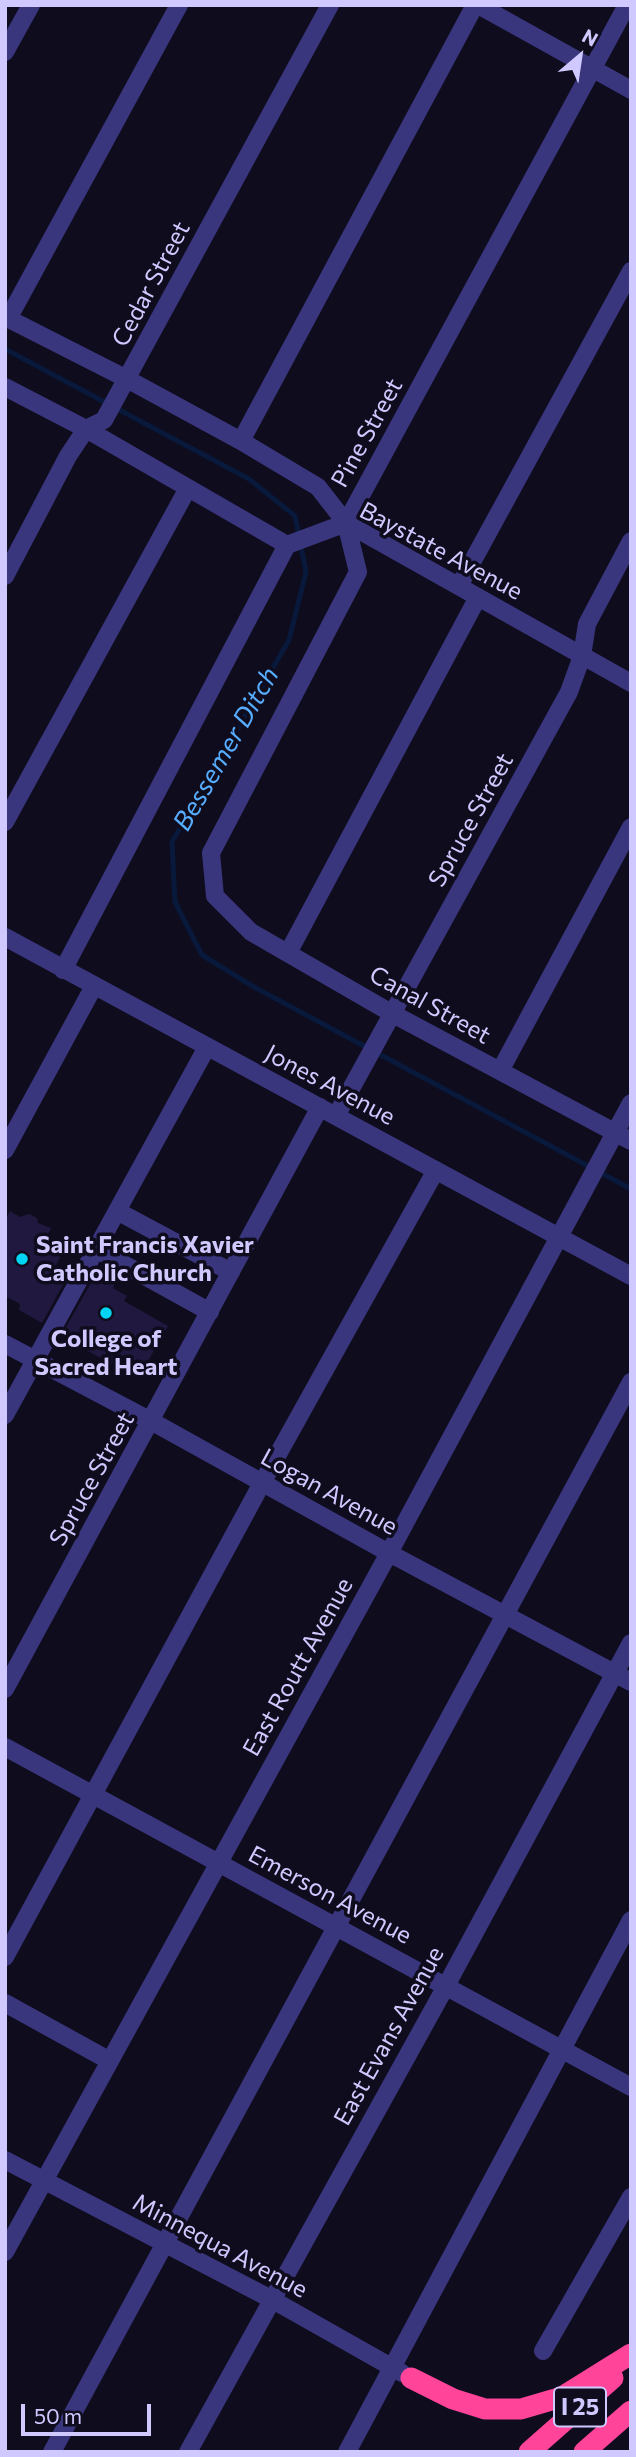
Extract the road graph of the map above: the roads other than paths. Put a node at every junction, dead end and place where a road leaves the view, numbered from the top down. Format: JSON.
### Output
{"nodes":[{"id":1,"x":31,"y":5,"type":"edge"},
{"id":2,"x":179,"y":5,"type":"edge"},
{"id":3,"x":330,"y":5,"type":"edge"},
{"id":4,"x":476,"y":5,"type":"edge"},
{"id":5,"x":627,"y":5,"type":"edge"},
{"id":6,"x":5,"y":52,"type":"edge"},
{"id":7,"x":593,"y":69,"type":"junction"},
{"id":8,"x":631,"y":90,"type":"edge"},
{"id":9,"x":631,"y":271,"type":"edge"},
{"id":10,"x":7,"y":318,"type":"edge"},
{"id":11,"x":125,"y":384,"type":"junction"},
{"id":12,"x":5,"y":387,"type":"edge"},
{"id":13,"x":86,"y":429,"type":"junction"},
{"id":14,"x":241,"y":441,"type":"junction"},
{"id":15,"x":188,"y":488,"type":"junction"},
{"id":16,"x":346,"y":523,"type":"junction"},
{"id":17,"x":631,"y":541,"type":"edge"},
{"id":18,"x":287,"y":545,"type":"junction"},
{"id":19,"x":5,"y":576,"type":"edge"},
{"id":20,"x":459,"y":586,"type":"junction"},
{"id":21,"x":478,"y":597,"type":"junction"},
{"id":22,"x":582,"y":656,"type":"junction"},
{"id":23,"x":631,"y":683,"type":"edge"},
{"id":24,"x":5,"y":822,"type":"edge"},
{"id":25,"x":631,"y":827,"type":"edge"},
{"id":26,"x":215,"y":896,"type":"joint"},
{"id":27,"x":5,"y":937,"type":"edge"},
{"id":28,"x":288,"y":953,"type":"junction"},
{"id":29,"x":63,"y":970,"type":"junction"},
{"id":30,"x":94,"y":986,"type":"junction"},
{"id":31,"x":393,"y":1014,"type":"junction"},
{"id":32,"x":207,"y":1047,"type":"junction"},
{"id":33,"x":500,"y":1071,"type":"junction"},
{"id":34,"x":631,"y":1103,"type":"edge"},
{"id":35,"x":320,"y":1107,"type":"junction"},
{"id":36,"x":336,"y":1116,"type":"junction"},
{"id":37,"x":623,"y":1137,"type":"edge"},
{"id":38,"x":5,"y":1150,"type":"edge"},
{"id":39,"x":436,"y":1170,"type":"junction"},
{"id":40,"x":117,"y":1211,"type":"junction"},
{"id":41,"x":558,"y":1237,"type":"junction"},
{"id":42,"x":96,"y":1249,"type":"junction"},
{"id":43,"x":231,"y":1272,"type":"junction"},
{"id":44,"x":631,"y":1276,"type":"edge"},
{"id":45,"x":210,"y":1312,"type":"junction"},
{"id":46,"x":5,"y":1343,"type":"edge"},
{"id":47,"x":35,"y":1360,"type":"junction"},
{"id":48,"x":631,"y":1382,"type":"edge"},
{"id":49,"x":5,"y":1415,"type":"edge"},
{"id":50,"x":151,"y":1421,"type":"junction"},
{"id":51,"x":262,"y":1483,"type":"junction"},
{"id":52,"x":389,"y":1553,"type":"junction"},
{"id":53,"x":505,"y":1615,"type":"junction"},
{"id":54,"x":631,"y":1643,"type":"edge"},
{"id":55,"x":623,"y":1677,"type":"edge"},
{"id":56,"x":5,"y":1689,"type":"edge"},
{"id":57,"x":5,"y":1746,"type":"edge"},
{"id":58,"x":92,"y":1794,"type":"junction"},
{"id":59,"x":218,"y":1863,"type":"junction"},
{"id":60,"x":631,"y":1920,"type":"edge"},
{"id":61,"x":337,"y":1927,"type":"junction"},
{"id":62,"x":5,"y":1957,"type":"edge"},
{"id":63,"x":446,"y":1986,"type":"junction"},
{"id":64,"x":5,"y":2003,"type":"edge"},
{"id":65,"x":561,"y":2049,"type":"junction"},
{"id":66,"x":110,"y":2061,"type":"junction"},
{"id":67,"x":631,"y":2087,"type":"edge"},
{"id":68,"x":5,"y":2160,"type":"edge"},
{"id":69,"x":44,"y":2181,"type":"junction"},
{"id":70,"x":631,"y":2197,"type":"edge"},
{"id":71,"x":165,"y":2244,"type":"junction"},
{"id":72,"x":5,"y":2252,"type":"edge"},
{"id":73,"x":271,"y":2299,"type":"junction"},
{"id":74,"x":543,"y":2351,"type":"dead end"},
{"id":75,"x":631,"y":2354,"type":"edge"},
{"id":76,"x":631,"y":2363,"type":"edge"},
{"id":77,"x":402,"y":2373,"type":"junction"},
{"id":78,"x":631,"y":2411,"type":"edge"},
{"id":79,"x":52,"y":2452,"type":"edge"},
{"id":80,"x":188,"y":2452,"type":"edge"},
{"id":81,"x":347,"y":2452,"type":"edge"},
{"id":82,"x":529,"y":2452,"type":"edge"},
{"id":83,"x":584,"y":2452,"type":"edge"}],
"edges":[{"from":1,"to":6,"type":"street"},
{"from":2,"to":10,"type":"street"},
{"from":3,"to":11,"type":"street","name":"Cedar Street"},
{"from":4,"to":7,"type":"street"},
{"from":4,"to":14,"type":"street"},
{"from":5,"to":7,"type":"street","name":"Pine Street"},
{"from":7,"to":8,"type":"street"},
{"from":7,"to":16,"type":"street","name":"Pine Street"},
{"from":9,"to":20,"type":"street"},
{"from":10,"to":11,"type":"street"},
{"from":11,"to":13,"type":"street","name":"Cedar Street"},
{"from":11,"to":14,"type":"street"},
{"from":12,"to":13,"type":"street"},
{"from":13,"to":15,"type":"street"},
{"from":13,"to":19,"type":"street"},
{"from":14,"to":16,"type":"street"},
{"from":15,"to":18,"type":"street"},
{"from":15,"to":24,"type":"street"},
{"from":16,"to":18,"type":"street","name":"Baystate Avenue"},
{"from":16,"to":20,"type":"street","name":"Baystate Avenue"},
{"from":16,"to":26,"type":"street","name":"Pine Street"},
{"from":17,"to":22,"type":"street","name":"Spruce Street"},
{"from":18,"to":29,"type":"street"},
{"from":20,"to":21,"type":"street","name":"Baystate Avenue"},
{"from":21,"to":22,"type":"street","name":"Baystate Avenue"},
{"from":21,"to":28,"type":"street"},
{"from":22,"to":23,"type":"street","name":"Baystate Avenue"},
{"from":22,"to":31,"type":"street","name":"Spruce Street"},
{"from":25,"to":33,"type":"street"},
{"from":26,"to":28,"type":"street","name":"Canal Street"},
{"from":27,"to":29,"type":"street","name":"Jones Avenue"},
{"from":28,"to":31,"type":"street","name":"Canal Street"},
{"from":29,"to":30,"type":"street","name":"Jones Avenue"},
{"from":30,"to":32,"type":"street","name":"Jones Avenue"},
{"from":30,"to":38,"type":"street"},
{"from":31,"to":33,"type":"street","name":"Canal Street"},
{"from":31,"to":36,"type":"street","name":"Spruce Street"},
{"from":32,"to":35,"type":"street","name":"Jones Avenue"},
{"from":32,"to":40,"type":"street"},
{"from":33,"to":37,"type":"street","name":"Canal Street"},
{"from":34,"to":37,"type":"street","name":"East Routt Avenue"},
{"from":35,"to":36,"type":"street","name":"Jones Avenue"},
{"from":35,"to":43,"type":"street","name":"Spruce Street"},
{"from":36,"to":39,"type":"street","name":"Jones Avenue"},
{"from":37,"to":41,"type":"street","name":"East Routt Avenue"},
{"from":39,"to":41,"type":"street","name":"Jones Avenue"},
{"from":39,"to":51,"type":"street"},
{"from":40,"to":42,"type":"street"},
{"from":40,"to":43,"type":"street"},
{"from":41,"to":44,"type":"street","name":"Jones Avenue"},
{"from":41,"to":52,"type":"street","name":"East Routt Avenue"},
{"from":42,"to":45,"type":"street"},
{"from":42,"to":47,"type":"street"},
{"from":43,"to":45,"type":"street","name":"Spruce Street"},
{"from":45,"to":50,"type":"street","name":"Spruce Street"},
{"from":46,"to":47,"type":"street","name":"Logan Avenue"},
{"from":47,"to":49,"type":"street"},
{"from":47,"to":50,"type":"street","name":"Logan Avenue"},
{"from":48,"to":53,"type":"street"},
{"from":50,"to":51,"type":"street","name":"Logan Avenue"},
{"from":50,"to":56,"type":"street","name":"Spruce Street"},
{"from":51,"to":52,"type":"street","name":"Logan Avenue"},
{"from":51,"to":58,"type":"street"},
{"from":52,"to":53,"type":"street","name":"Logan Avenue"},
{"from":52,"to":59,"type":"street","name":"East Routt Avenue"},
{"from":53,"to":55,"type":"street","name":"Logan Avenue"},
{"from":53,"to":61,"type":"street"},
{"from":54,"to":55,"type":"street","name":"East Evans Avenue"},
{"from":55,"to":63,"type":"street","name":"East Evans Avenue"},
{"from":57,"to":58,"type":"street","name":"Emerson Avenue"},
{"from":58,"to":59,"type":"street","name":"Emerson Avenue"},
{"from":58,"to":62,"type":"street"},
{"from":59,"to":61,"type":"street","name":"Emerson Avenue"},
{"from":59,"to":66,"type":"street","name":"East Routt Avenue"},
{"from":60,"to":65,"type":"street"},
{"from":61,"to":63,"type":"street","name":"Emerson Avenue"},
{"from":61,"to":71,"type":"street"},
{"from":63,"to":65,"type":"street","name":"Emerson Avenue"},
{"from":63,"to":73,"type":"street","name":"East Evans Avenue"},
{"from":64,"to":66,"type":"street"},
{"from":65,"to":67,"type":"street","name":"Emerson Avenue"},
{"from":65,"to":77,"type":"street"},
{"from":66,"to":69,"type":"street","name":"East Routt Avenue"},
{"from":68,"to":69,"type":"street","name":"Minnequa Avenue"},
{"from":69,"to":71,"type":"street","name":"Minnequa Avenue"},
{"from":69,"to":72,"type":"street","name":"East Routt Avenue"},
{"from":70,"to":74,"type":"street"},
{"from":71,"to":73,"type":"street","name":"Minnequa Avenue"},
{"from":71,"to":79,"type":"street"},
{"from":73,"to":77,"type":"street","name":"Minnequa Avenue"},
{"from":73,"to":80,"type":"street","name":"East Evans Avenue"},
{"from":75,"to":77,"type":"highway"},
{"from":76,"to":82,"type":"highway","number":"I 25"},
{"from":77,"to":81,"type":"street"},
{"from":78,"to":83,"type":"highway","number":"I 25"}]}
